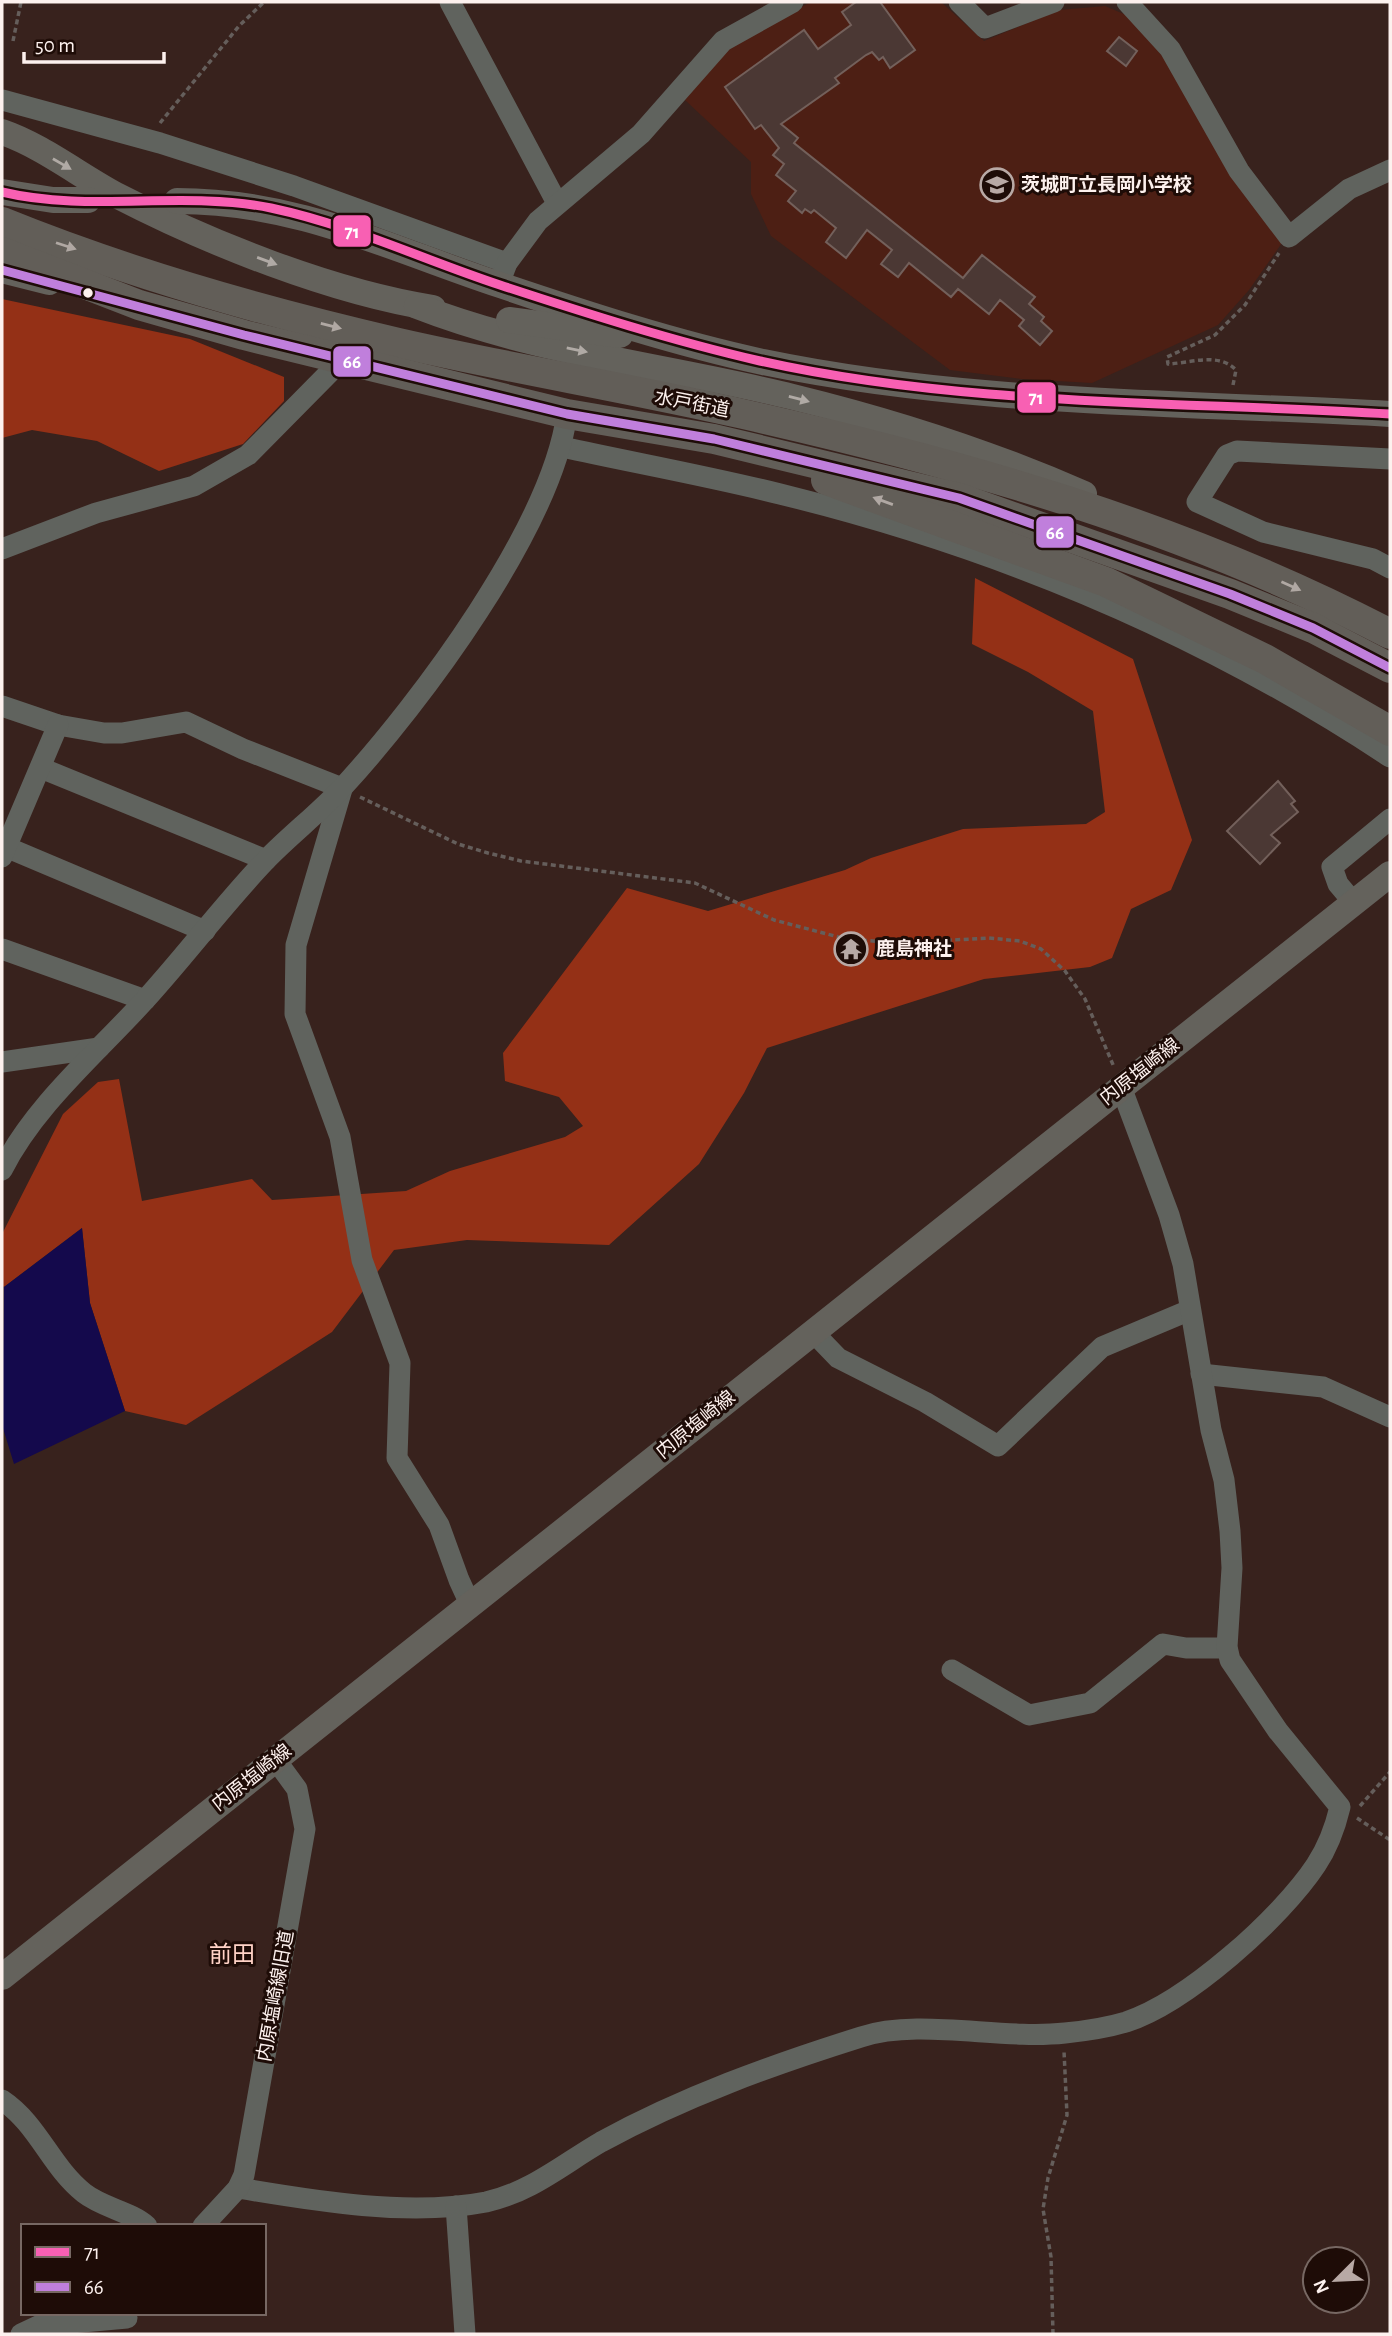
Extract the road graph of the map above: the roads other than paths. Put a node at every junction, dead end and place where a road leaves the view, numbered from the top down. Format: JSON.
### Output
{"nodes":[{"id":1,"x":450,"y":2,"type":"edge"},
{"id":2,"x":793,"y":2,"type":"edge"},
{"id":3,"x":959,"y":2,"type":"edge"},
{"id":4,"x":1054,"y":2,"type":"edge"},
{"id":5,"x":1127,"y":2,"type":"edge"},
{"id":6,"x":2,"y":100,"type":"edge"},
{"id":7,"x":2,"y":132,"type":"edge"},
{"id":8,"x":1390,"y":170,"type":"edge"},
{"id":9,"x":2,"y":192,"type":"edge"},
{"id":10,"x":88,"y":200,"type":"dead end"},
{"id":11,"x":177,"y":201,"type":"dead end"},
{"id":12,"x":557,"y":203,"type":"junction"},
{"id":13,"x":2,"y":222,"type":"edge"},
{"id":14,"x":2,"y":252,"type":"edge"},
{"id":15,"x":2,"y":270,"type":"edge"},
{"id":16,"x":503,"y":274,"type":"junction"},
{"id":17,"x":139,"y":305,"type":"junction"},
{"id":18,"x":417,"y":306,"type":"junction"},
{"id":19,"x":708,"y":348,"type":"junction"},
{"id":20,"x":338,"y":358,"type":"junction"},
{"id":21,"x":567,"y":414,"type":"junction"},
{"id":22,"x":1390,"y":414,"type":"edge"},
{"id":23,"x":714,"y":439,"type":"junction"},
{"id":24,"x":562,"y":447,"type":"junction"},
{"id":25,"x":1390,"y":459,"type":"edge"},
{"id":26,"x":2,"y":549,"type":"edge"},
{"id":27,"x":1229,"y":558,"type":"junction"},
{"id":28,"x":1390,"y":568,"type":"edge"},
{"id":29,"x":1390,"y":634,"type":"edge"},
{"id":30,"x":1390,"y":668,"type":"edge"},
{"id":31,"x":2,"y":706,"type":"edge"},
{"id":32,"x":58,"y":725,"type":"junction"},
{"id":33,"x":1390,"y":731,"type":"edge"},
{"id":34,"x":1390,"y":757,"type":"edge"},
{"id":35,"x":41,"y":768,"type":"junction"},
{"id":36,"x":342,"y":788,"type":"junction"},
{"id":37,"x":1390,"y":819,"type":"edge"},
{"id":38,"x":4,"y":852,"type":"edge"},
{"id":39,"x":266,"y":860,"type":"junction"},
{"id":40,"x":1390,"y":874,"type":"edge"},
{"id":41,"x":1354,"y":903,"type":"junction"},
{"id":42,"x":205,"y":931,"type":"junction"},
{"id":43,"x":2,"y":949,"type":"edge"},
{"id":44,"x":145,"y":1000,"type":"junction"},
{"id":45,"x":99,"y":1048,"type":"junction"},
{"id":46,"x":2,"y":1062,"type":"edge"},
{"id":47,"x":1121,"y":1087,"type":"junction"},
{"id":48,"x":2,"y":1170,"type":"edge"},
{"id":49,"x":1190,"y":1310,"type":"junction"},
{"id":50,"x":812,"y":1331,"type":"junction"},
{"id":51,"x":1201,"y":1374,"type":"junction"},
{"id":52,"x":1390,"y":1417,"type":"edge"},
{"id":53,"x":471,"y":1606,"type":"junction"},
{"id":54,"x":1227,"y":1648,"type":"junction"},
{"id":55,"x":952,"y":1670,"type":"dead end"},
{"id":56,"x":275,"y":1759,"type":"junction"},
{"id":57,"x":2,"y":1977,"type":"edge"},
{"id":58,"x":2,"y":2100,"type":"edge"},
{"id":59,"x":238,"y":2188,"type":"junction"},
{"id":60,"x":456,"y":2206,"type":"junction"},
{"id":61,"x":143,"y":2224,"type":"edge"},
{"id":62,"x":205,"y":2224,"type":"edge"},
{"id":63,"x":127,"y":2322,"type":"edge"},
{"id":64,"x":21,"y":2334,"type":"edge"},
{"id":65,"x":465,"y":2334,"type":"edge"}],
"edges":[{"from":1,"to":12,"type":"street"},
{"from":2,"to":12,"type":"street"},
{"from":3,"to":4,"type":"street"},
{"from":5,"to":8,"type":"street"},
{"from":6,"to":16,"type":"street"},
{"from":7,"to":18,"type":"main road","one_way":true},
{"from":9,"to":10,"type":"main road"},
{"from":11,"to":16,"type":"main road"},
{"from":12,"to":16,"type":"street"},
{"from":13,"to":27,"type":"highway","name":"水戸街道","one_way":true},
{"from":14,"to":17,"type":"highway","name":"水戸街道"},
{"from":15,"to":17,"type":"main road"},
{"from":16,"to":19,"type":"main road"},
{"from":17,"to":20,"type":"highway","name":"水戸街道"},
{"from":18,"to":19,"type":"main road"},
{"from":18,"to":27,"type":"main road","one_way":true},
{"from":19,"to":22,"type":"main road"},
{"from":20,"to":21,"type":"highway","name":"水戸街道"},
{"from":20,"to":26,"type":"street"},
{"from":21,"to":23,"type":"highway","name":"水戸街道"},
{"from":21,"to":24,"type":"street"},
{"from":23,"to":30,"type":"highway"},
{"from":33,"to":23,"type":"highway","one_way":true},
{"from":24,"to":34,"type":"street"},
{"from":24,"to":36,"type":"street"},
{"from":25,"to":28,"type":"street"},
{"from":27,"to":29,"type":"highway","name":"水戸街道","one_way":true},
{"from":31,"to":32,"type":"street"},
{"from":32,"to":35,"type":"street"},
{"from":32,"to":36,"type":"street"},
{"from":35,"to":38,"type":"street"},
{"from":35,"to":39,"type":"street"},
{"from":36,"to":39,"type":"street"},
{"from":36,"to":53,"type":"street"},
{"from":37,"to":41,"type":"street"},
{"from":38,"to":42,"type":"street"},
{"from":39,"to":42,"type":"street"},
{"from":40,"to":41,"type":"main road","name":"内原塩崎線"},
{"from":41,"to":47,"type":"main road","name":"内原塩崎線"},
{"from":42,"to":44,"type":"street"},
{"from":43,"to":44,"type":"street"},
{"from":44,"to":45,"type":"street"},
{"from":45,"to":46,"type":"street"},
{"from":45,"to":48,"type":"street"},
{"from":47,"to":49,"type":"street"},
{"from":47,"to":50,"type":"main road","name":"内原塩崎線"},
{"from":49,"to":50,"type":"street"},
{"from":49,"to":51,"type":"street"},
{"from":50,"to":53,"type":"main road","name":"内原塩崎線"},
{"from":51,"to":52,"type":"street"},
{"from":51,"to":54,"type":"street"},
{"from":53,"to":56,"type":"main road","name":"内原塩崎線"},
{"from":54,"to":55,"type":"street"},
{"from":54,"to":60,"type":"street"},
{"from":56,"to":57,"type":"main road","name":"内原塩崎線"},
{"from":56,"to":59,"type":"street","name":"内原塩崎線旧道"},
{"from":58,"to":61,"type":"street"},
{"from":59,"to":60,"type":"street"},
{"from":59,"to":62,"type":"street","name":"内原塩崎線旧道"},
{"from":60,"to":65,"type":"street"},
{"from":63,"to":64,"type":"street"}]}
